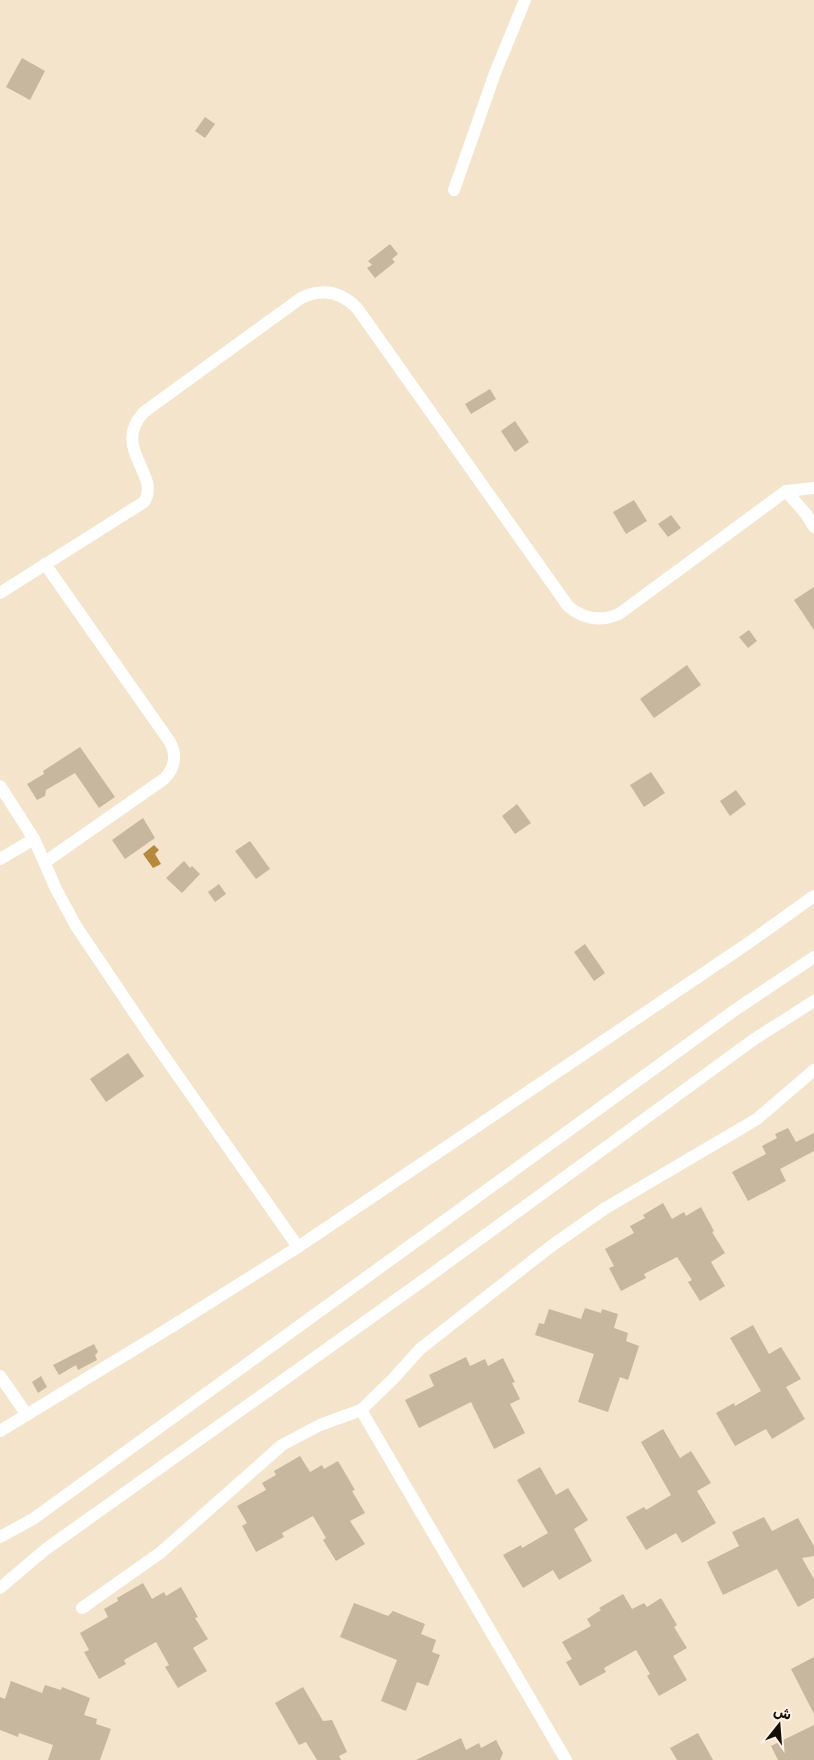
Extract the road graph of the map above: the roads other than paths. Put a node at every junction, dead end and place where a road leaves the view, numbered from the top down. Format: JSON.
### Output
{"nodes":[{"id":1,"x":525,"y":0,"type":"edge"},
{"id":2,"x":454,"y":190,"type":"dead end"},
{"id":3,"x":814,"y":488,"type":"edge"},
{"id":4,"x":786,"y":491,"type":"junction"},
{"id":5,"x":814,"y":527,"type":"edge"},
{"id":6,"x":45,"y":564,"type":"junction"},
{"id":7,"x":0,"y":592,"type":"edge"},
{"id":8,"x":0,"y":786,"type":"edge"},
{"id":9,"x":34,"y":839,"type":"junction"},
{"id":10,"x":0,"y":860,"type":"edge"},
{"id":11,"x":45,"y":862,"type":"junction"},
{"id":12,"x":814,"y":896,"type":"edge"},
{"id":13,"x":814,"y":957,"type":"edge"},
{"id":14,"x":814,"y":1001,"type":"edge"},
{"id":15,"x":814,"y":1070,"type":"edge"},
{"id":16,"x":298,"y":1247,"type":"junction"},
{"id":17,"x":0,"y":1376,"type":"edge"},
{"id":18,"x":361,"y":1410,"type":"junction"},
{"id":19,"x":28,"y":1415,"type":"junction"},
{"id":20,"x":0,"y":1431,"type":"edge"},
{"id":21,"x":0,"y":1537,"type":"edge"},
{"id":22,"x":0,"y":1588,"type":"edge"},
{"id":23,"x":82,"y":1608,"type":"dead end"},
{"id":24,"x":566,"y":1760,"type":"edge"}],
"edges":[{"from":1,"to":2,"type":"street"},
{"from":3,"to":4,"type":"street"},
{"from":4,"to":5,"type":"street"},
{"from":4,"to":6,"type":"street"},
{"from":6,"to":7,"type":"street"},
{"from":6,"to":11,"type":"street"},
{"from":8,"to":9,"type":"street"},
{"from":9,"to":10,"type":"street"},
{"from":9,"to":11,"type":"street"},
{"from":11,"to":16,"type":"street"},
{"from":12,"to":16,"type":"street"},
{"from":13,"to":21,"type":"street"},
{"from":14,"to":22,"type":"street"},
{"from":15,"to":18,"type":"street"},
{"from":16,"to":19,"type":"street"},
{"from":17,"to":19,"type":"street"},
{"from":18,"to":23,"type":"street"},
{"from":18,"to":24,"type":"street"},
{"from":19,"to":20,"type":"street"}]}
